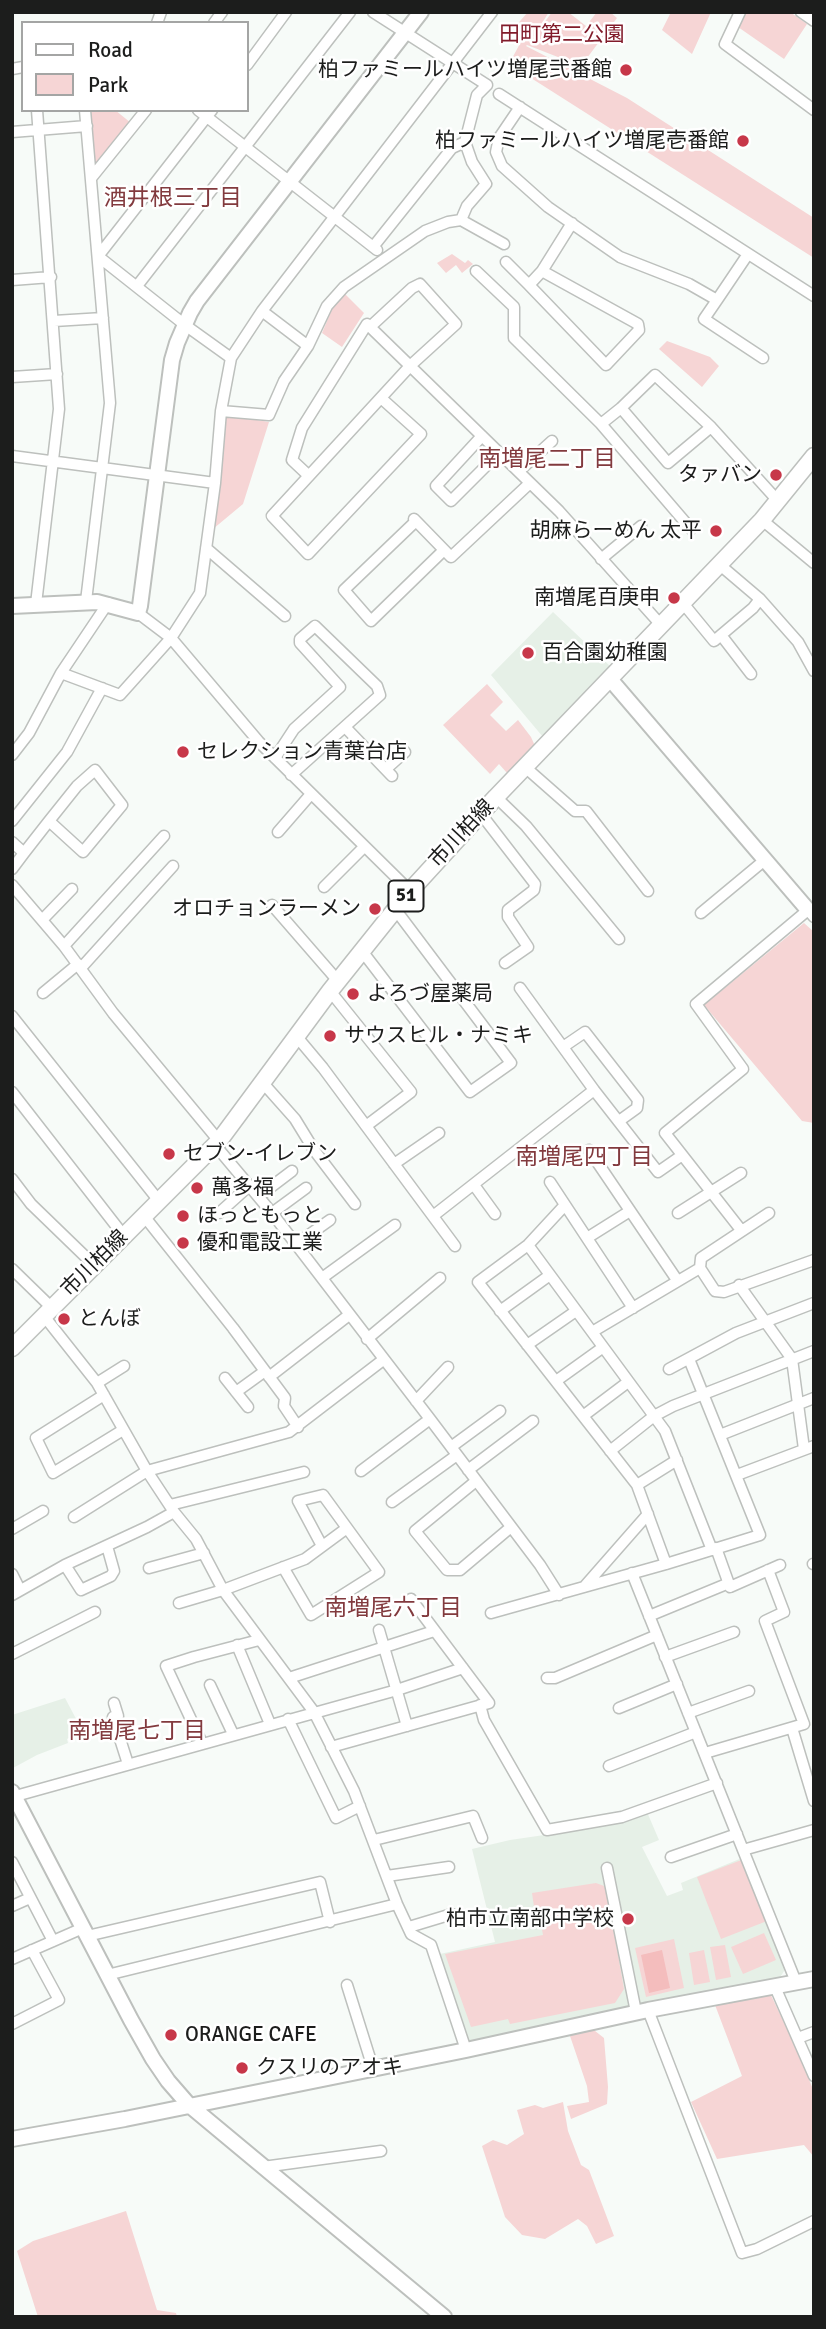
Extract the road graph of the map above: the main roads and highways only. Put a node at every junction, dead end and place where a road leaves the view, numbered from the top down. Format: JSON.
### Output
{"nodes":[{"id":1,"x":814,"y":456,"type":"edge"},
{"id":2,"x":14,"y":1341,"type":"edge"}],
"edges":[{"from":1,"to":2,"type":"main road","name":"市川柏線","number":"51"}]}
